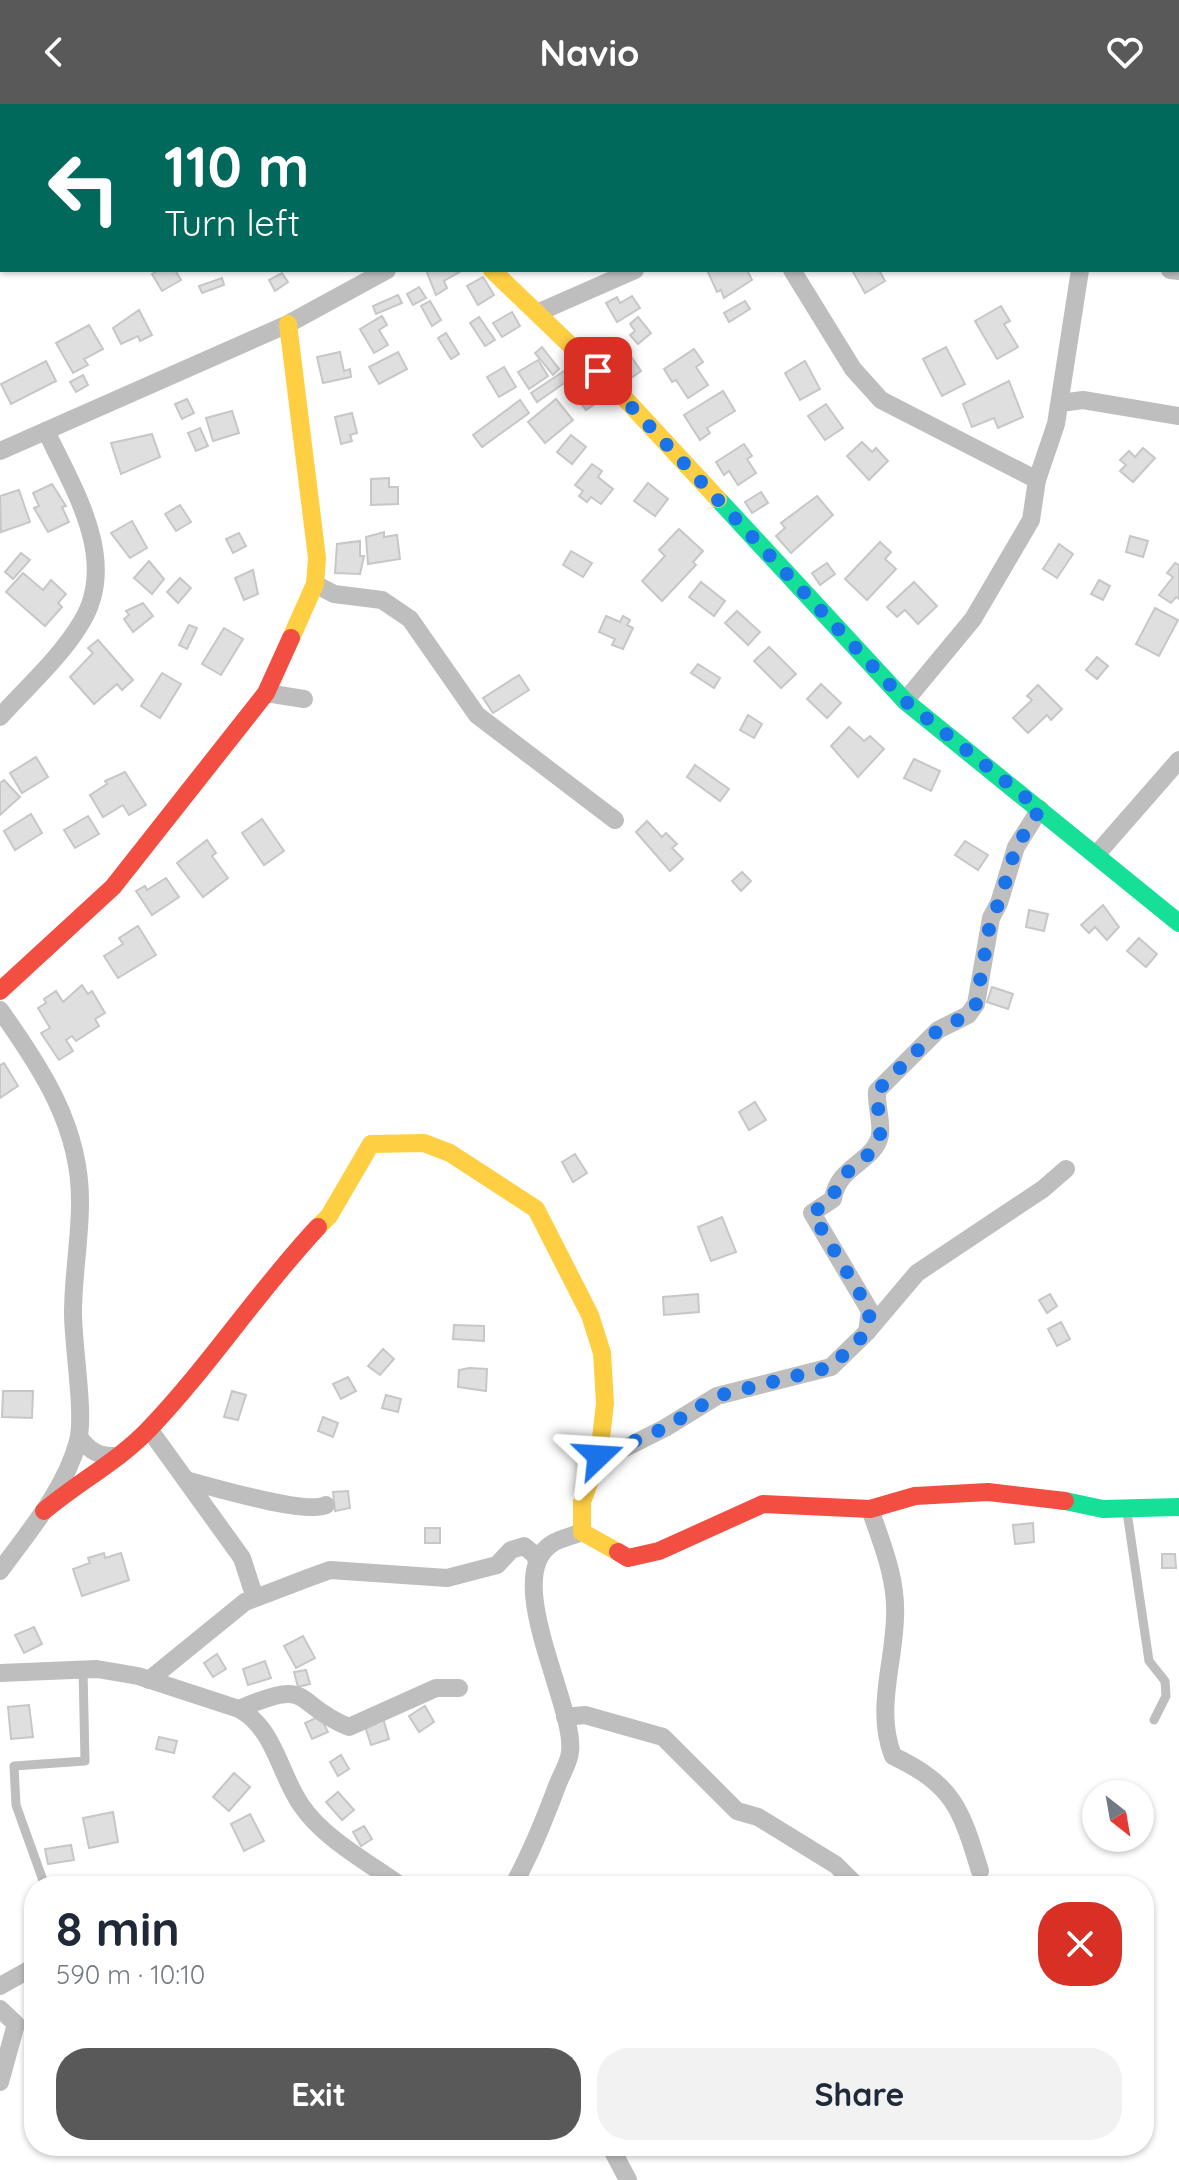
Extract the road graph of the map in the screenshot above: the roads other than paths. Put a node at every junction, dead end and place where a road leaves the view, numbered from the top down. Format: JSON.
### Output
{"nodes":[{"id":1,"x":383,"y":272,"type":"edge"},
{"id":2,"x":494,"y":272,"type":"edge"},
{"id":3,"x":630,"y":272,"type":"edge"},
{"id":4,"x":793,"y":272,"type":"edge"},
{"id":5,"x":1080,"y":272,"type":"edge"},
{"id":6,"x":537,"y":313,"type":"junction"},
{"id":7,"x":288,"y":324,"type":"junction"},
{"id":8,"x":1060,"y":403,"type":"junction"},
{"id":9,"x":1179,"y":416,"type":"edge"},
{"id":10,"x":46,"y":431,"type":"junction"},
{"id":11,"x":0,"y":451,"type":"edge"},
{"id":12,"x":1037,"y":480,"type":"junction"},
{"id":13,"x":315,"y":584,"type":"junction"},
{"id":14,"x":266,"y":693,"type":"junction"},
{"id":15,"x":304,"y":699,"type":"dead end"},
{"id":16,"x":905,"y":701,"type":"junction"},
{"id":17,"x":0,"y":717,"type":"edge"},
{"id":18,"x":1179,"y":760,"type":"edge"},
{"id":19,"x":1040,"y":809,"type":"junction"},
{"id":20,"x":615,"y":820,"type":"dead end"},
{"id":21,"x":1096,"y":855,"type":"junction"},
{"id":22,"x":1179,"y":923,"type":"edge"},
{"id":23,"x":0,"y":991,"type":"edge"},
{"id":24,"x":0,"y":1010,"type":"edge"},
{"id":25,"x":1066,"y":1169,"type":"dead end"},
{"id":26,"x":867,"y":1332,"type":"junction"},
{"id":27,"x":149,"y":1429,"type":"junction"},
{"id":28,"x":79,"y":1437,"type":"junction"},
{"id":29,"x":119,"y":1456,"type":"junction"},
{"id":30,"x":599,"y":1456,"type":"junction"},
{"id":31,"x":189,"y":1481,"type":"junction"},
{"id":32,"x":326,"y":1505,"type":"dead end"},
{"id":33,"x":1179,"y":1507,"type":"edge"},
{"id":34,"x":870,"y":1509,"type":"junction"},
{"id":35,"x":1127,"y":1509,"type":"junction"},
{"id":36,"x":44,"y":1511,"type":"junction"},
{"id":37,"x":582,"y":1532,"type":"junction"},
{"id":38,"x":537,"y":1562,"type":"junction"},
{"id":39,"x":0,"y":1571,"type":"edge"},
{"id":40,"x":255,"y":1598,"type":"junction"},
{"id":41,"x":83,"y":1670,"type":"junction"},
{"id":42,"x":0,"y":1673,"type":"edge"},
{"id":43,"x":149,"y":1680,"type":"junction"},
{"id":44,"x":459,"y":1688,"type":"dead end"},
{"id":45,"x":239,"y":1709,"type":"junction"},
{"id":46,"x":565,"y":1717,"type":"junction"},
{"id":47,"x":1154,"y":1720,"type":"dead end"},
{"id":48,"x":980,"y":1871,"type":"dead end"},
{"id":49,"x":41,"y":1876,"type":"edge"},
{"id":50,"x":388,"y":1876,"type":"edge"},
{"id":51,"x":519,"y":1876,"type":"edge"},
{"id":52,"x":847,"y":1876,"type":"edge"},
{"id":53,"x":24,"y":1973,"type":"edge"},
{"id":54,"x":0,"y":1986,"type":"edge"},
{"id":55,"x":0,"y":2009,"type":"edge"},
{"id":56,"x":0,"y":2082,"type":"edge"},
{"id":57,"x":615,"y":2156,"type":"edge"},
{"id":58,"x":628,"y":2180,"type":"edge"}],
"edges":[{"from":1,"to":7,"type":"street"},
{"from":2,"to":6,"type":"street"},
{"from":3,"to":6,"type":"street"},
{"from":4,"to":12,"type":"street"},
{"from":5,"to":8,"type":"street"},
{"from":6,"to":16,"type":"street"},
{"from":7,"to":10,"type":"street"},
{"from":7,"to":13,"type":"street"},
{"from":8,"to":9,"type":"street"},
{"from":8,"to":12,"type":"street"},
{"from":10,"to":11,"type":"street"},
{"from":10,"to":17,"type":"street"},
{"from":12,"to":16,"type":"street"},
{"from":13,"to":14,"type":"street"},
{"from":13,"to":20,"type":"street"},
{"from":14,"to":15,"type":"street"},
{"from":14,"to":23,"type":"street"},
{"from":16,"to":19,"type":"street"},
{"from":18,"to":21,"type":"street"},
{"from":19,"to":21,"type":"street"},
{"from":19,"to":26,"type":"street"},
{"from":21,"to":22,"type":"street"},
{"from":24,"to":28,"type":"street"},
{"from":25,"to":26,"type":"street"},
{"from":26,"to":30,"type":"street"},
{"from":27,"to":29,"type":"street"},
{"from":27,"to":30,"type":"street"},
{"from":27,"to":31,"type":"street"},
{"from":28,"to":29,"type":"street"},
{"from":28,"to":36,"type":"street"},
{"from":29,"to":36,"type":"street"},
{"from":30,"to":37,"type":"street"},
{"from":31,"to":32,"type":"street"},
{"from":31,"to":40,"type":"street"},
{"from":33,"to":35,"type":"street"},
{"from":34,"to":35,"type":"street"},
{"from":34,"to":37,"type":"street"},
{"from":34,"to":48,"type":"street"},
{"from":35,"to":47,"type":"lane"},
{"from":36,"to":39,"type":"street"},
{"from":37,"to":38,"type":"street"},
{"from":38,"to":40,"type":"street"},
{"from":38,"to":46,"type":"street"},
{"from":40,"to":43,"type":"street"},
{"from":41,"to":42,"type":"street"},
{"from":41,"to":43,"type":"street"},
{"from":41,"to":49,"type":"lane"},
{"from":43,"to":45,"type":"street"},
{"from":44,"to":45,"type":"street"},
{"from":45,"to":50,"type":"street"},
{"from":46,"to":51,"type":"street"},
{"from":46,"to":52,"type":"street"},
{"from":53,"to":54,"type":"street"},
{"from":55,"to":56,"type":"street"},
{"from":57,"to":58,"type":"street"}]}
